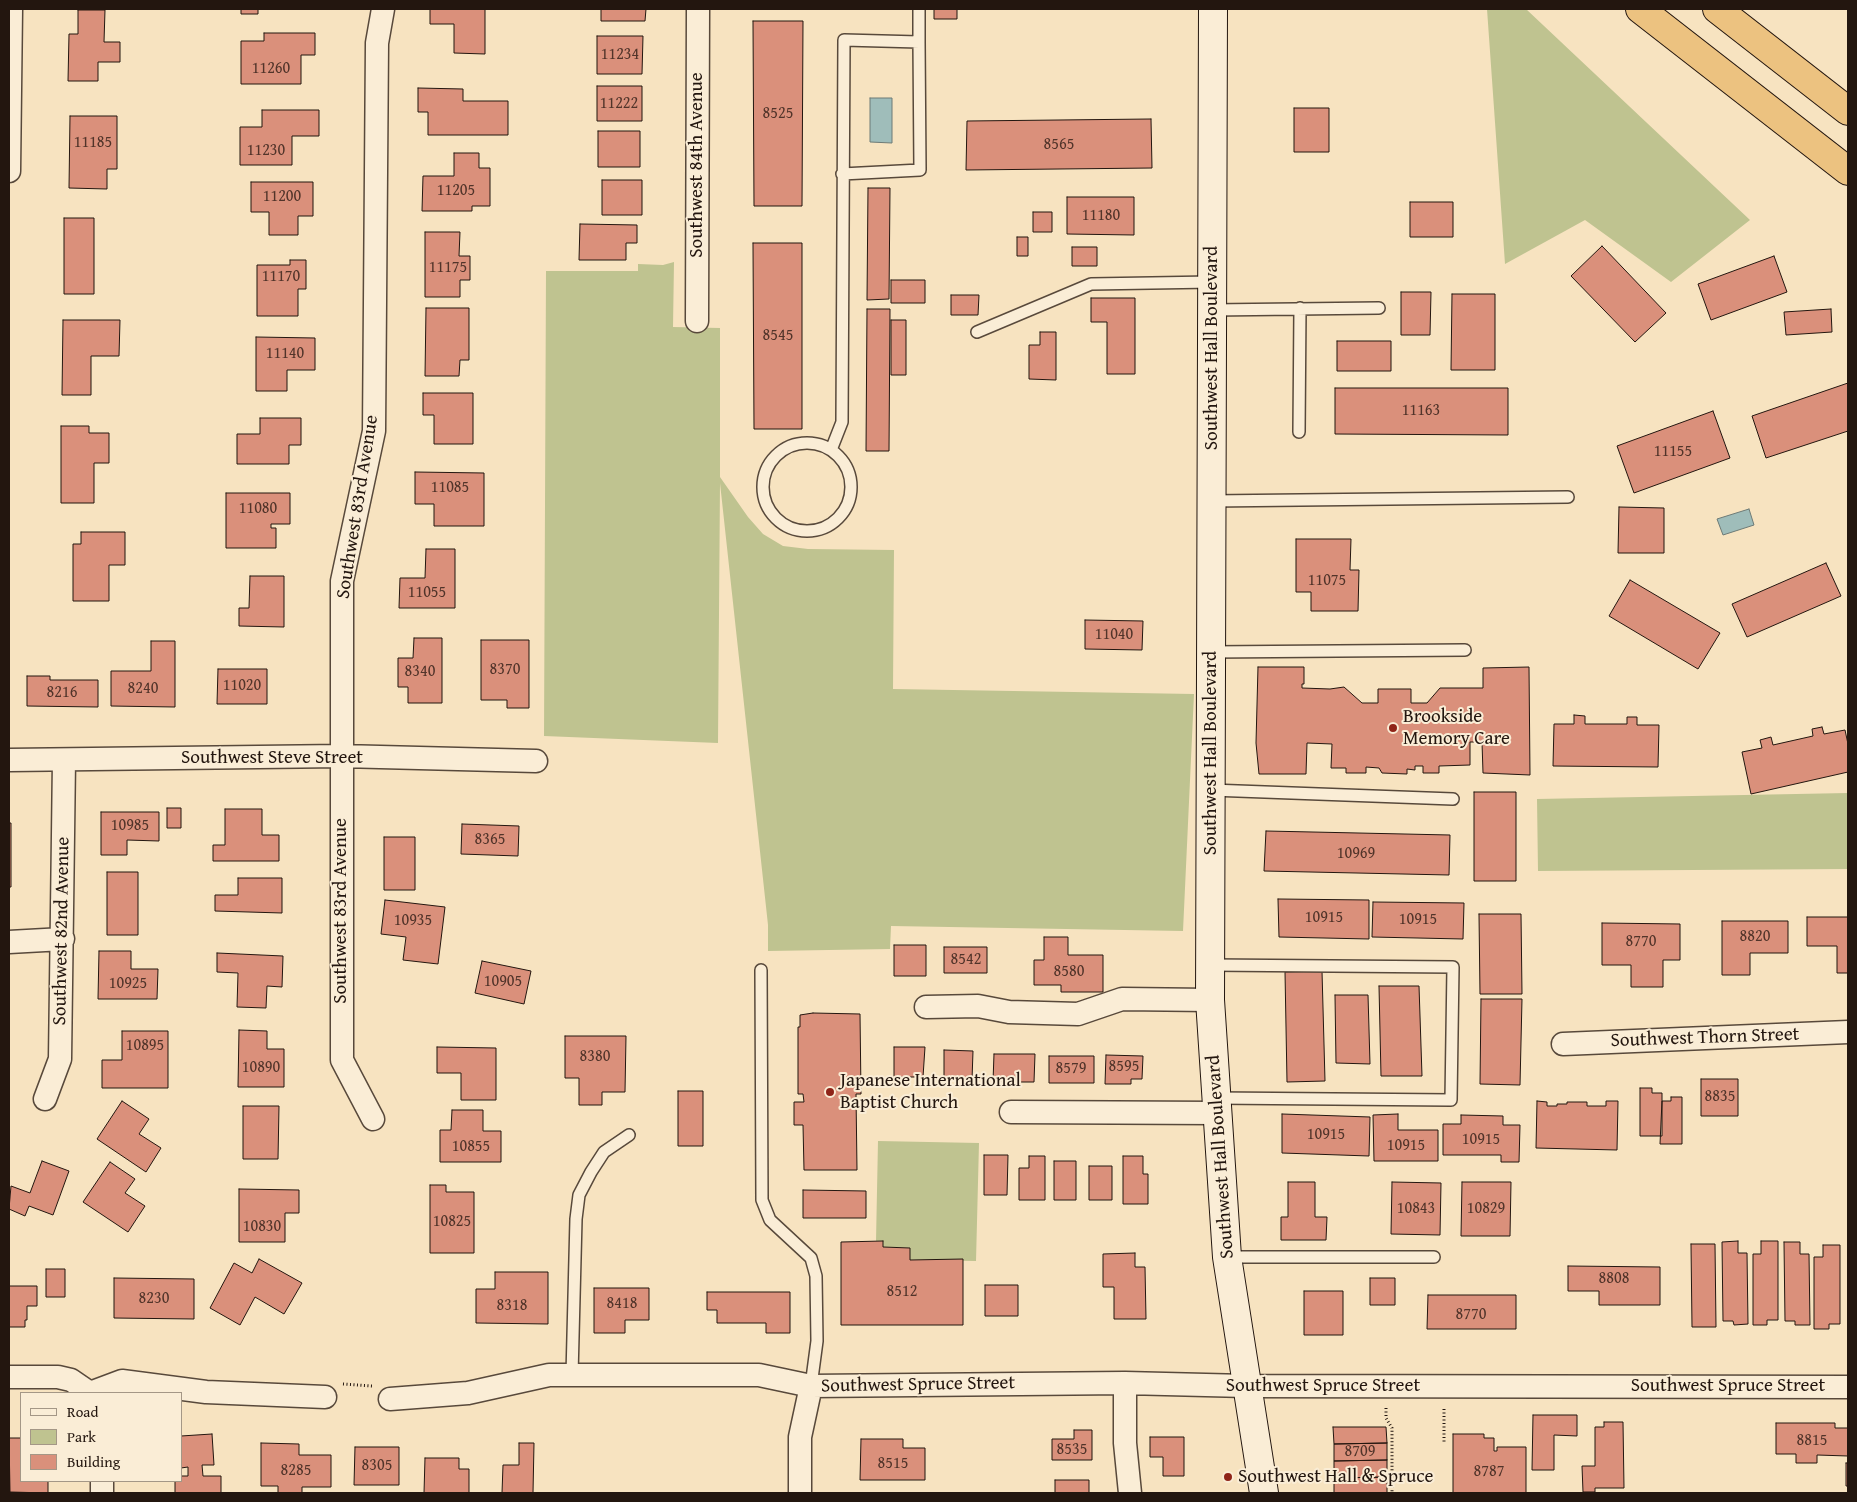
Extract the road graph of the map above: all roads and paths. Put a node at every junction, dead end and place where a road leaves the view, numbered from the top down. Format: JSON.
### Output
{"nodes":[{"id":1,"x":11,"y":9,"type":"edge"},
{"id":2,"x":383,"y":9,"type":"edge"},
{"id":3,"x":698,"y":9,"type":"edge"},
{"id":4,"x":919,"y":9,"type":"edge"},
{"id":5,"x":1213,"y":9,"type":"edge"},
{"id":6,"x":1640,"y":9,"type":"edge"},
{"id":7,"x":1717,"y":9,"type":"edge"},
{"id":8,"x":919,"y":42,"type":"junction"},
{"id":9,"x":1848,"y":111,"type":"edge"},
{"id":10,"x":1848,"y":171,"type":"edge"},
{"id":11,"x":9,"y":172,"type":"edge"},
{"id":12,"x":842,"y":174,"type":"junction"},
{"id":13,"x":1212,"y":282,"type":"junction"},
{"id":14,"x":1300,"y":308,"type":"junction"},
{"id":15,"x":1379,"y":308,"type":"dead end"},
{"id":16,"x":1212,"y":310,"type":"junction"},
{"id":17,"x":697,"y":321,"type":"dead end"},
{"id":18,"x":977,"y":332,"type":"dead end"},
{"id":19,"x":1299,"y":432,"type":"dead end"},
{"id":20,"x":831,"y":450,"type":"junction"},
{"id":21,"x":1568,"y":497,"type":"dead end"},
{"id":22,"x":1211,"y":501,"type":"junction"},
{"id":23,"x":1464,"y":650,"type":"dead end"},
{"id":24,"x":1211,"y":652,"type":"junction"},
{"id":25,"x":341,"y":756,"type":"junction"},
{"id":26,"x":9,"y":760,"type":"edge"},
{"id":27,"x":64,"y":760,"type":"junction"},
{"id":28,"x":536,"y":761,"type":"dead end"},
{"id":29,"x":1211,"y":790,"type":"junction"},
{"id":30,"x":1453,"y":799,"type":"dead end"},
{"id":31,"x":63,"y":939,"type":"junction"},
{"id":32,"x":9,"y":942,"type":"edge"},
{"id":33,"x":1210,"y":965,"type":"junction"},
{"id":34,"x":761,"y":970,"type":"dead end"},
{"id":35,"x":1210,"y":1000,"type":"junction"},
{"id":36,"x":926,"y":1007,"type":"dead end"},
{"id":37,"x":1848,"y":1032,"type":"edge"},
{"id":38,"x":1563,"y":1044,"type":"dead end"},
{"id":39,"x":45,"y":1099,"type":"dead end"},
{"id":40,"x":1216,"y":1106,"type":"junction"},
{"id":41,"x":1011,"y":1112,"type":"dead end"},
{"id":42,"x":373,"y":1119,"type":"dead end"},
{"id":43,"x":629,"y":1135,"type":"dead end"},
{"id":44,"x":1228,"y":1257,"type":"junction"},
{"id":45,"x":1434,"y":1257,"type":"dead end"},
{"id":46,"x":572,"y":1375,"type":"junction"},
{"id":47,"x":9,"y":1377,"type":"edge"},
{"id":48,"x":1125,"y":1383,"type":"junction"},
{"id":49,"x":811,"y":1386,"type":"junction"},
{"id":50,"x":1246,"y":1386,"type":"junction"},
{"id":51,"x":1848,"y":1387,"type":"edge"},
{"id":52,"x":88,"y":1392,"type":"edge"},
{"id":53,"x":93,"y":1392,"type":"edge"},
{"id":54,"x":325,"y":1397,"type":"joint"},
{"id":55,"x":390,"y":1399,"type":"joint"},
{"id":56,"x":1386,"y":1405,"type":"dead end"},
{"id":57,"x":1444,"y":1406,"type":"dead end"},
{"id":58,"x":1444,"y":1442,"type":"dead end"},
{"id":59,"x":800,"y":1493,"type":"edge"},
{"id":60,"x":1130,"y":1493,"type":"edge"},
{"id":61,"x":1264,"y":1493,"type":"edge"},
{"id":62,"x":1392,"y":1493,"type":"edge"}],
"edges":[{"from":1,"to":11,"type":"street"},
{"from":2,"to":25,"type":"street","name":"Southwest 83rd Avenue"},
{"from":3,"to":17,"type":"street","name":"Southwest 84th Avenue"},
{"from":4,"to":8,"type":"lane"},
{"from":5,"to":13,"type":"main road","name":"Southwest Hall Boulevard"},
{"from":6,"to":10,"type":"highway"},
{"from":7,"to":9,"type":"highway"},
{"from":8,"to":12,"type":"lane"},
{"from":8,"to":12,"type":"lane"},
{"from":12,"to":20,"type":"lane"},
{"from":13,"to":16,"type":"main road","name":"Southwest Hall Boulevard"},
{"from":13,"to":18,"type":"lane"},
{"from":14,"to":15,"type":"lane"},
{"from":14,"to":16,"type":"lane"},
{"from":14,"to":19,"type":"lane"},
{"from":16,"to":22,"type":"main road","name":"Southwest Hall Boulevard"},
{"from":20,"to":20,"type":"lane"},
{"from":21,"to":22,"type":"lane"},
{"from":22,"to":24,"type":"main road","name":"Southwest Hall Boulevard"},
{"from":23,"to":24,"type":"lane"},
{"from":24,"to":29,"type":"main road","name":"Southwest Hall Boulevard"},
{"from":25,"to":27,"type":"street","name":"Southwest Steve Street"},
{"from":25,"to":28,"type":"street","name":"Southwest Steve Street"},
{"from":25,"to":42,"type":"street","name":"Southwest 83rd Avenue"},
{"from":26,"to":27,"type":"street","name":"Southwest Steve Street"},
{"from":27,"to":31,"type":"street","name":"Southwest 82nd Avenue"},
{"from":29,"to":30,"type":"lane"},
{"from":29,"to":33,"type":"main road","name":"Southwest Hall Boulevard"},
{"from":31,"to":32,"type":"street"},
{"from":31,"to":39,"type":"street","name":"Southwest 82nd Avenue"},
{"from":33,"to":35,"type":"main road","name":"Southwest Hall Boulevard"},
{"from":33,"to":40,"type":"lane"},
{"from":34,"to":49,"type":"lane"},
{"from":35,"to":36,"type":"street"},
{"from":35,"to":40,"type":"main road","name":"Southwest Hall Boulevard"},
{"from":37,"to":38,"type":"street","name":"Southwest Thorn Street"},
{"from":40,"to":41,"type":"street"},
{"from":40,"to":44,"type":"main road","name":"Southwest Hall Boulevard"},
{"from":43,"to":46,"type":"lane"},
{"from":44,"to":45,"type":"lane"},
{"from":44,"to":50,"type":"main road","name":"Southwest Hall Boulevard"},
{"from":46,"to":49,"type":"street","name":"Southwest Spruce Street"},
{"from":46,"to":55,"type":"street","name":"Southwest Spruce Street"},
{"from":47,"to":52,"type":"street"},
{"from":48,"to":49,"type":"street","name":"Southwest Spruce Street"},
{"from":48,"to":50,"type":"street","name":"Southwest Spruce Street"},
{"from":48,"to":60,"type":"street"},
{"from":49,"to":59,"type":"street"},
{"from":50,"to":51,"type":"street","name":"Southwest Spruce Street"},
{"from":50,"to":61,"type":"main road","name":"Southwest Hall Boulevard"},
{"from":53,"to":54,"type":"street"},
{"from":54,"to":55,"type":"path"},
{"from":56,"to":62,"type":"path"},
{"from":57,"to":58,"type":"path"}]}
